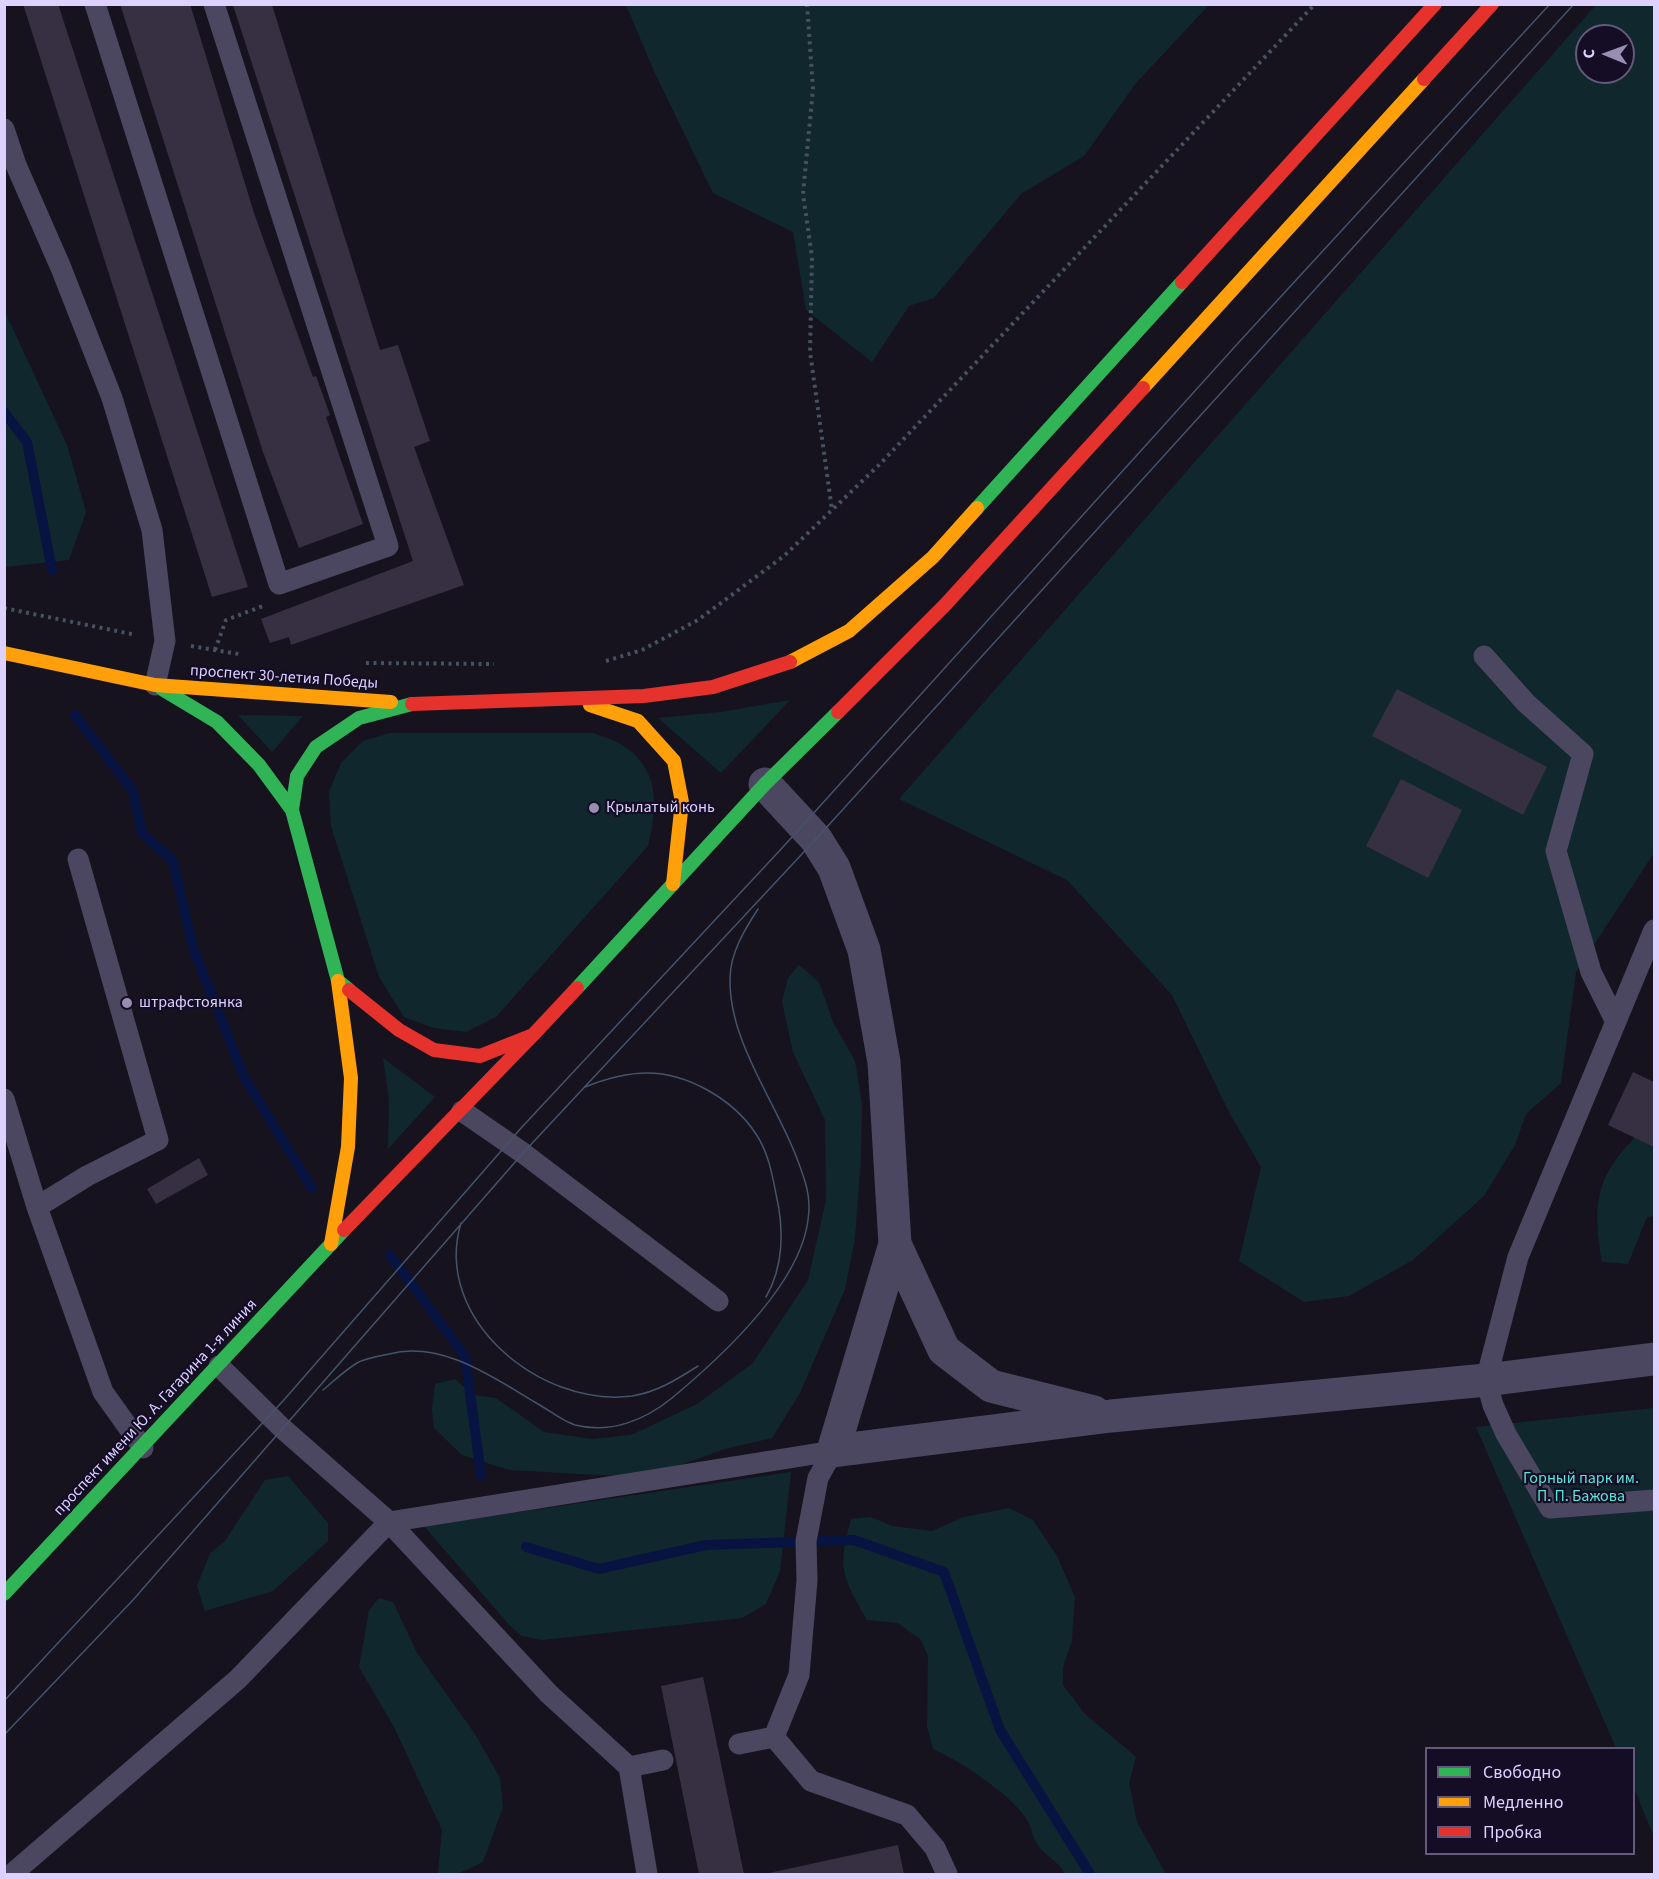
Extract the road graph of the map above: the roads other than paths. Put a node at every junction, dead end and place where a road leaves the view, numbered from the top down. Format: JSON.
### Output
{"nodes":[{"id":1,"x":95,"y":4,"type":"edge"},
{"id":2,"x":214,"y":4,"type":"edge"},
{"id":3,"x":1435,"y":4,"type":"edge"},
{"id":4,"x":1492,"y":4,"type":"edge"},
{"id":5,"x":4,"y":129,"type":"edge"},
{"id":6,"x":4,"y":653,"type":"edge"},
{"id":7,"x":1484,"y":656,"type":"dead end"},
{"id":8,"x":155,"y":685,"type":"junction"},
{"id":9,"x":574,"y":699,"type":"junction"},
{"id":10,"x":411,"y":704,"type":"junction"},
{"id":11,"x":765,"y":784,"type":"junction"},
{"id":12,"x":292,"y":810,"type":"junction"},
{"id":13,"x":78,"y":859,"type":"dead end"},
{"id":14,"x":673,"y":884,"type":"junction"},
{"id":15,"x":1654,"y":930,"type":"edge"},
{"id":16,"x":338,"y":981,"type":"junction"},
{"id":17,"x":1615,"y":1020,"type":"junction"},
{"id":18,"x":533,"y":1035,"type":"junction"},
{"id":19,"x":4,"y":1099,"type":"edge"},
{"id":20,"x":462,"y":1111,"type":"junction"},
{"id":21,"x":37,"y":1208,"type":"junction"},
{"id":22,"x":331,"y":1244,"type":"junction"},
{"id":23,"x":895,"y":1244,"type":"junction"},
{"id":24,"x":718,"y":1301,"type":"dead end"},
{"id":25,"x":1654,"y":1359,"type":"edge"},
{"id":26,"x":219,"y":1366,"type":"junction"},
{"id":27,"x":1486,"y":1380,"type":"junction"},
{"id":28,"x":1110,"y":1416,"type":"junction"},
{"id":29,"x":143,"y":1448,"type":"junction"},
{"id":30,"x":833,"y":1451,"type":"junction"},
{"id":31,"x":1654,"y":1500,"type":"edge"},
{"id":32,"x":388,"y":1522,"type":"junction"},
{"id":33,"x":4,"y":1594,"type":"edge"},
{"id":34,"x":774,"y":1737,"type":"junction"},
{"id":35,"x":739,"y":1744,"type":"dead end"},
{"id":36,"x":663,"y":1760,"type":"dead end"},
{"id":37,"x":629,"y":1767,"type":"junction"},
{"id":38,"x":12,"y":1875,"type":"edge"},
{"id":39,"x":647,"y":1875,"type":"edge"},
{"id":40,"x":947,"y":1875,"type":"edge"}],
"edges":[{"from":1,"to":2,"type":"lane"},
{"from":3,"to":9,"type":"main road"},
{"from":4,"to":11,"type":"main road","name":"проспект имени Ю. А. Гагарина 1-я линия"},
{"from":5,"to":8,"type":"lane"},
{"from":6,"to":8,"type":"main road","name":"проспект 30-летия Победы"},
{"from":7,"to":17,"type":"lane"},
{"from":8,"to":10,"type":"main road","name":"проспект 30-летия Победы"},
{"from":8,"to":12,"type":"main road","name":"проспект 30-летия Победы"},
{"from":9,"to":10,"type":"main road"},
{"from":9,"to":14,"type":"main road"},
{"from":10,"to":12,"type":"main road"},
{"from":11,"to":14,"type":"main road","name":"проспект имени Ю. А. Гагарина 1-я линия"},
{"from":11,"to":23,"type":"street"},
{"from":12,"to":16,"type":"main road"},
{"from":13,"to":21,"type":"lane"},
{"from":14,"to":18,"type":"main road","name":"проспект имени Ю. А. Гагарина 1-я линия"},
{"from":15,"to":17,"type":"lane"},
{"from":16,"to":18,"type":"main road"},
{"from":16,"to":22,"type":"main road"},
{"from":17,"to":27,"type":"lane"},
{"from":18,"to":20,"type":"main road","name":"проспект имени Ю. А. Гагарина 1-я линия"},
{"from":19,"to":21,"type":"lane"},
{"from":20,"to":22,"type":"main road","name":"проспект имени Ю. А. Гагарина 1-я линия"},
{"from":20,"to":24,"type":"lane"},
{"from":21,"to":29,"type":"lane"},
{"from":22,"to":26,"type":"main road","name":"проспект имени Ю. А. Гагарина 1-я линия"},
{"from":23,"to":28,"type":"street"},
{"from":23,"to":30,"type":"street"},
{"from":25,"to":27,"type":"street"},
{"from":26,"to":29,"type":"main road","name":"проспект имени Ю. А. Гагарина 1-я линия"},
{"from":26,"to":32,"type":"lane"},
{"from":27,"to":28,"type":"street"},
{"from":27,"to":31,"type":"lane"},
{"from":28,"to":30,"type":"street"},
{"from":29,"to":33,"type":"main road","name":"проспект имени Ю. А. Гагарина 1-я линия"},
{"from":30,"to":32,"type":"lane"},
{"from":30,"to":34,"type":"lane"},
{"from":32,"to":37,"type":"lane"},
{"from":32,"to":38,"type":"lane"},
{"from":34,"to":35,"type":"lane"},
{"from":34,"to":40,"type":"lane"},
{"from":36,"to":37,"type":"lane"},
{"from":37,"to":39,"type":"lane"}]}
